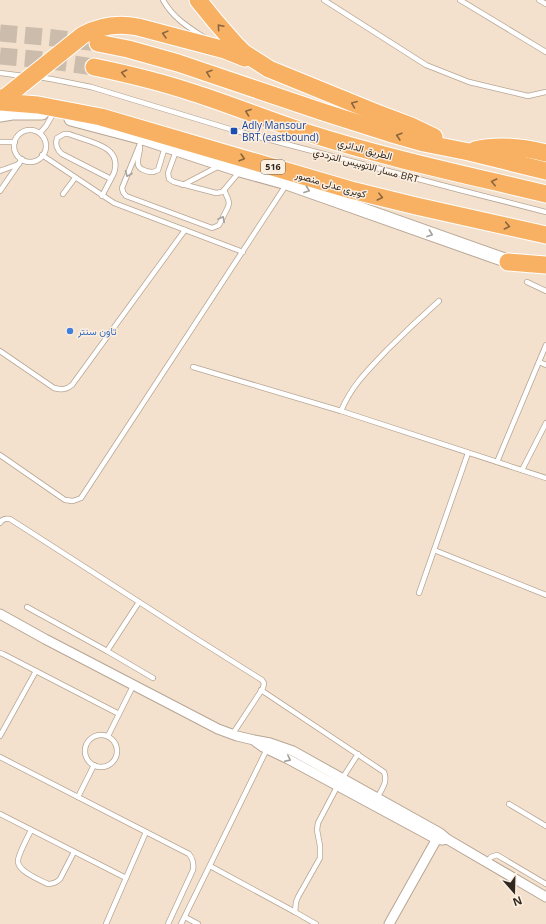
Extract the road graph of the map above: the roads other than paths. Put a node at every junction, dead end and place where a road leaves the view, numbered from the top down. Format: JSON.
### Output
{"nodes":[{"id":1,"x":164,"y":0,"type":"edge"},
{"id":2,"x":198,"y":0,"type":"edge"},
{"id":3,"x":324,"y":0,"type":"edge"},
{"id":4,"x":460,"y":0,"type":"edge"},
{"id":5,"x":539,"y":0,"type":"edge"},
{"id":6,"x":546,"y":4,"type":"edge"},
{"id":7,"x":98,"y":44,"type":"tunnel mouth"},
{"id":8,"x":225,"y":50,"type":"junction"},
{"id":9,"x":546,"y":52,"type":"edge"},
{"id":10,"x":256,"y":62,"type":"junction"},
{"id":11,"x":94,"y":67,"type":"tunnel mouth"},
{"id":12,"x":0,"y":73,"type":"edge"},
{"id":13,"x":546,"y":92,"type":"edge"},
{"id":14,"x":0,"y":100,"type":"edge"},
{"id":15,"x":53,"y":114,"type":"junction"},
{"id":16,"x":0,"y":115,"type":"edge"},
{"id":17,"x":40,"y":133,"type":"junction"},
{"id":18,"x":142,"y":140,"type":"junction"},
{"id":19,"x":0,"y":142,"type":"edge"},
{"id":20,"x":15,"y":142,"type":"junction"},
{"id":21,"x":171,"y":147,"type":"junction"},
{"id":22,"x":461,"y":150,"type":"junction"},
{"id":23,"x":546,"y":152,"type":"edge"},
{"id":24,"x":42,"y":155,"type":"junction"},
{"id":25,"x":21,"y":162,"type":"junction"},
{"id":26,"x":223,"y":164,"type":"junction"},
{"id":27,"x":240,"y":170,"type":"junction"},
{"id":28,"x":0,"y":171,"type":"edge"},
{"id":29,"x":546,"y":171,"type":"edge"},
{"id":30,"x":75,"y":178,"type":"junction"},
{"id":31,"x":111,"y":179,"type":"junction"},
{"id":32,"x":287,"y":183,"type":"junction"},
{"id":33,"x":182,"y":184,"type":"junction"},
{"id":34,"x":1,"y":188,"type":"edge"},
{"id":35,"x":224,"y":190,"type":"junction"},
{"id":36,"x":63,"y":194,"type":"dead end"},
{"id":37,"x":546,"y":194,"type":"edge"},
{"id":38,"x":102,"y":196,"type":"junction"},
{"id":39,"x":546,"y":212,"type":"edge"},
{"id":40,"x":184,"y":230,"type":"junction"},
{"id":41,"x":546,"y":235,"type":"edge"},
{"id":42,"x":243,"y":252,"type":"junction"},
{"id":43,"x":508,"y":262,"type":"junction"},
{"id":44,"x":546,"y":265,"type":"edge"},
{"id":45,"x":546,"y":272,"type":"edge"},
{"id":46,"x":526,"y":282,"type":"dead end"},
{"id":47,"x":546,"y":291,"type":"edge"},
{"id":48,"x":439,"y":301,"type":"dead end"},
{"id":49,"x":546,"y":345,"type":"edge"},
{"id":50,"x":0,"y":351,"type":"edge"},
{"id":51,"x":539,"y":362,"type":"junction"},
{"id":52,"x":546,"y":365,"type":"edge"},
{"id":53,"x":193,"y":367,"type":"dead end"},
{"id":54,"x":341,"y":411,"type":"junction"},
{"id":55,"x":546,"y":423,"type":"edge"},
{"id":56,"x":468,"y":453,"type":"junction"},
{"id":57,"x":0,"y":455,"type":"edge"},
{"id":58,"x":497,"y":462,"type":"junction"},
{"id":59,"x":522,"y":470,"type":"junction"},
{"id":60,"x":546,"y":478,"type":"edge"},
{"id":61,"x":0,"y":522,"type":"edge"},
{"id":62,"x":434,"y":550,"type":"junction"},
{"id":63,"x":419,"y":593,"type":"dead end"},
{"id":64,"x":546,"y":595,"type":"edge"},
{"id":65,"x":139,"y":602,"type":"junction"},
{"id":66,"x":27,"y":607,"type":"dead end"},
{"id":67,"x":0,"y":614,"type":"edge"},
{"id":68,"x":107,"y":651,"type":"junction"},
{"id":69,"x":0,"y":653,"type":"edge"},
{"id":70,"x":36,"y":671,"type":"junction"},
{"id":71,"x":153,"y":678,"type":"dead end"},
{"id":72,"x":134,"y":686,"type":"junction"},
{"id":73,"x":261,"y":690,"type":"junction"},
{"id":74,"x":119,"y":714,"type":"junction"},
{"id":75,"x":232,"y":735,"type":"junction"},
{"id":76,"x":0,"y":736,"type":"edge"},
{"id":77,"x":108,"y":736,"type":"junction"},
{"id":78,"x":254,"y":740,"type":"junction"},
{"id":79,"x":267,"y":749,"type":"junction"},
{"id":80,"x":358,"y":754,"type":"junction"},
{"id":81,"x":0,"y":758,"type":"edge"},
{"id":82,"x":94,"y":765,"type":"junction"},
{"id":83,"x":340,"y":782,"type":"junction"},
{"id":84,"x":78,"y":797,"type":"junction"},
{"id":85,"x":377,"y":798,"type":"junction"},
{"id":86,"x":509,"y":804,"type":"dead end"},
{"id":87,"x":0,"y":814,"type":"edge"},
{"id":88,"x":546,"y":826,"type":"edge"},
{"id":89,"x":31,"y":830,"type":"junction"},
{"id":90,"x":146,"y":832,"type":"junction"},
{"id":91,"x":438,"y":836,"type":"junction"},
{"id":92,"x":74,"y":852,"type":"junction"},
{"id":93,"x":487,"y":862,"type":"junction"},
{"id":94,"x":210,"y":866,"type":"junction"},
{"id":95,"x":126,"y":878,"type":"junction"},
{"id":96,"x":546,"y":884,"type":"edge"},
{"id":97,"x":546,"y":897,"type":"edge"},
{"id":98,"x":295,"y":912,"type":"junction"},
{"id":99,"x":185,"y":917,"type":"junction"},
{"id":100,"x":106,"y":924,"type":"edge"},
{"id":101,"x":168,"y":924,"type":"edge"},
{"id":102,"x":181,"y":924,"type":"edge"},
{"id":103,"x":198,"y":924,"type":"edge"},
{"id":104,"x":316,"y":924,"type":"edge"},
{"id":105,"x":389,"y":924,"type":"edge"}],
"edges":[{"from":1,"to":8,"type":"lane"},
{"from":10,"to":2,"type":"highway","one_way":true},
{"from":3,"to":13,"type":"lane"},
{"from":4,"to":9,"type":"lane"},
{"from":5,"to":6,"type":"lane"},
{"from":22,"to":7,"type":"highway","one_way":true},
{"from":8,"to":10,"type":"highway"},
{"from":8,"to":14,"type":"highway","one_way":true},
{"from":22,"to":10,"type":"highway","one_way":true},
{"from":37,"to":11,"type":"highway","name":"الطريق الدائري","one_way":true},
{"from":12,"to":39,"type":"lane","name":"مسار الاتوبيس الترددي BRT"},
{"from":14,"to":41,"type":"highway","name":"كوبرى عدلى منصور","number":"516","one_way":true},
{"from":15,"to":16,"type":"main road"},
{"from":15,"to":17,"type":"lane"},
{"from":15,"to":18,"type":"main road"},
{"from":17,"to":20,"type":"lane"},
{"from":17,"to":24,"type":"lane"},
{"from":18,"to":21,"type":"main road"},
{"from":18,"to":21,"type":"lane"},
{"from":18,"to":35,"type":"lane","one_way":true},
{"from":19,"to":20,"type":"lane"},
{"from":20,"to":25,"type":"lane"},
{"from":21,"to":26,"type":"main road"},
{"from":21,"to":33,"type":"lane"},
{"from":22,"to":23,"type":"highway"},
{"from":22,"to":29,"type":"highway"},
{"from":24,"to":25,"type":"lane"},
{"from":24,"to":30,"type":"lane"},
{"from":25,"to":28,"type":"lane"},
{"from":25,"to":34,"type":"lane"},
{"from":26,"to":27,"type":"main road"},
{"from":26,"to":33,"type":"lane"},
{"from":27,"to":32,"type":"main road"},
{"from":27,"to":35,"type":"lane"},
{"from":30,"to":36,"type":"lane"},
{"from":30,"to":38,"type":"lane"},
{"from":31,"to":31,"type":"lane"},
{"from":31,"to":38,"type":"lane"},
{"from":32,"to":42,"type":"lane"},
{"from":32,"to":43,"type":"main road","one_way":true},
{"from":33,"to":35,"type":"lane"},
{"from":38,"to":40,"type":"lane"},
{"from":40,"to":42,"type":"lane"},
{"from":40,"to":50,"type":"lane"},
{"from":42,"to":57,"type":"lane"},
{"from":43,"to":44,"type":"highway"},
{"from":43,"to":45,"type":"main road"},
{"from":46,"to":47,"type":"lane"},
{"from":48,"to":54,"type":"lane"},
{"from":49,"to":51,"type":"lane"},
{"from":51,"to":52,"type":"lane"},
{"from":51,"to":58,"type":"lane"},
{"from":53,"to":54,"type":"lane"},
{"from":54,"to":56,"type":"lane"},
{"from":55,"to":59,"type":"lane"},
{"from":56,"to":58,"type":"lane"},
{"from":56,"to":62,"type":"lane"},
{"from":58,"to":59,"type":"lane"},
{"from":59,"to":60,"type":"lane"},
{"from":61,"to":65,"type":"lane"},
{"from":62,"to":63,"type":"lane"},
{"from":62,"to":64,"type":"lane"},
{"from":65,"to":68,"type":"lane"},
{"from":65,"to":73,"type":"lane"},
{"from":66,"to":68,"type":"lane"},
{"from":67,"to":72,"type":"street"},
{"from":68,"to":71,"type":"lane"},
{"from":69,"to":70,"type":"lane"},
{"from":70,"to":74,"type":"lane"},
{"from":70,"to":76,"type":"lane"},
{"from":72,"to":74,"type":"lane"},
{"from":72,"to":75,"type":"street"},
{"from":73,"to":75,"type":"lane"},
{"from":73,"to":80,"type":"lane"},
{"from":74,"to":77,"type":"lane"},
{"from":75,"to":78,"type":"street"},
{"from":77,"to":82,"type":"lane"},
{"from":77,"to":82,"type":"lane"},
{"from":78,"to":79,"type":"street"},
{"from":78,"to":83,"type":"street"},
{"from":79,"to":83,"type":"street","one_way":true},
{"from":79,"to":94,"type":"lane"},
{"from":80,"to":83,"type":"lane"},
{"from":80,"to":85,"type":"lane"},
{"from":81,"to":84,"type":"lane"},
{"from":82,"to":84,"type":"lane"},
{"from":83,"to":85,"type":"street"},
{"from":83,"to":91,"type":"street"},
{"from":83,"to":98,"type":"lane"},
{"from":84,"to":90,"type":"lane"},
{"from":85,"to":91,"type":"street"},
{"from":86,"to":88,"type":"lane"},
{"from":87,"to":89,"type":"lane"},
{"from":89,"to":92,"type":"lane"},
{"from":89,"to":92,"type":"lane"},
{"from":90,"to":95,"type":"lane"},
{"from":90,"to":101,"type":"lane"},
{"from":91,"to":93,"type":"street"},
{"from":91,"to":105,"type":"street"},
{"from":92,"to":95,"type":"lane"},
{"from":93,"to":96,"type":"lane"},
{"from":93,"to":97,"type":"street"},
{"from":94,"to":98,"type":"lane"},
{"from":94,"to":99,"type":"lane"},
{"from":95,"to":100,"type":"lane"},
{"from":98,"to":104,"type":"lane"},
{"from":99,"to":102,"type":"lane"},
{"from":99,"to":103,"type":"lane"}]}
